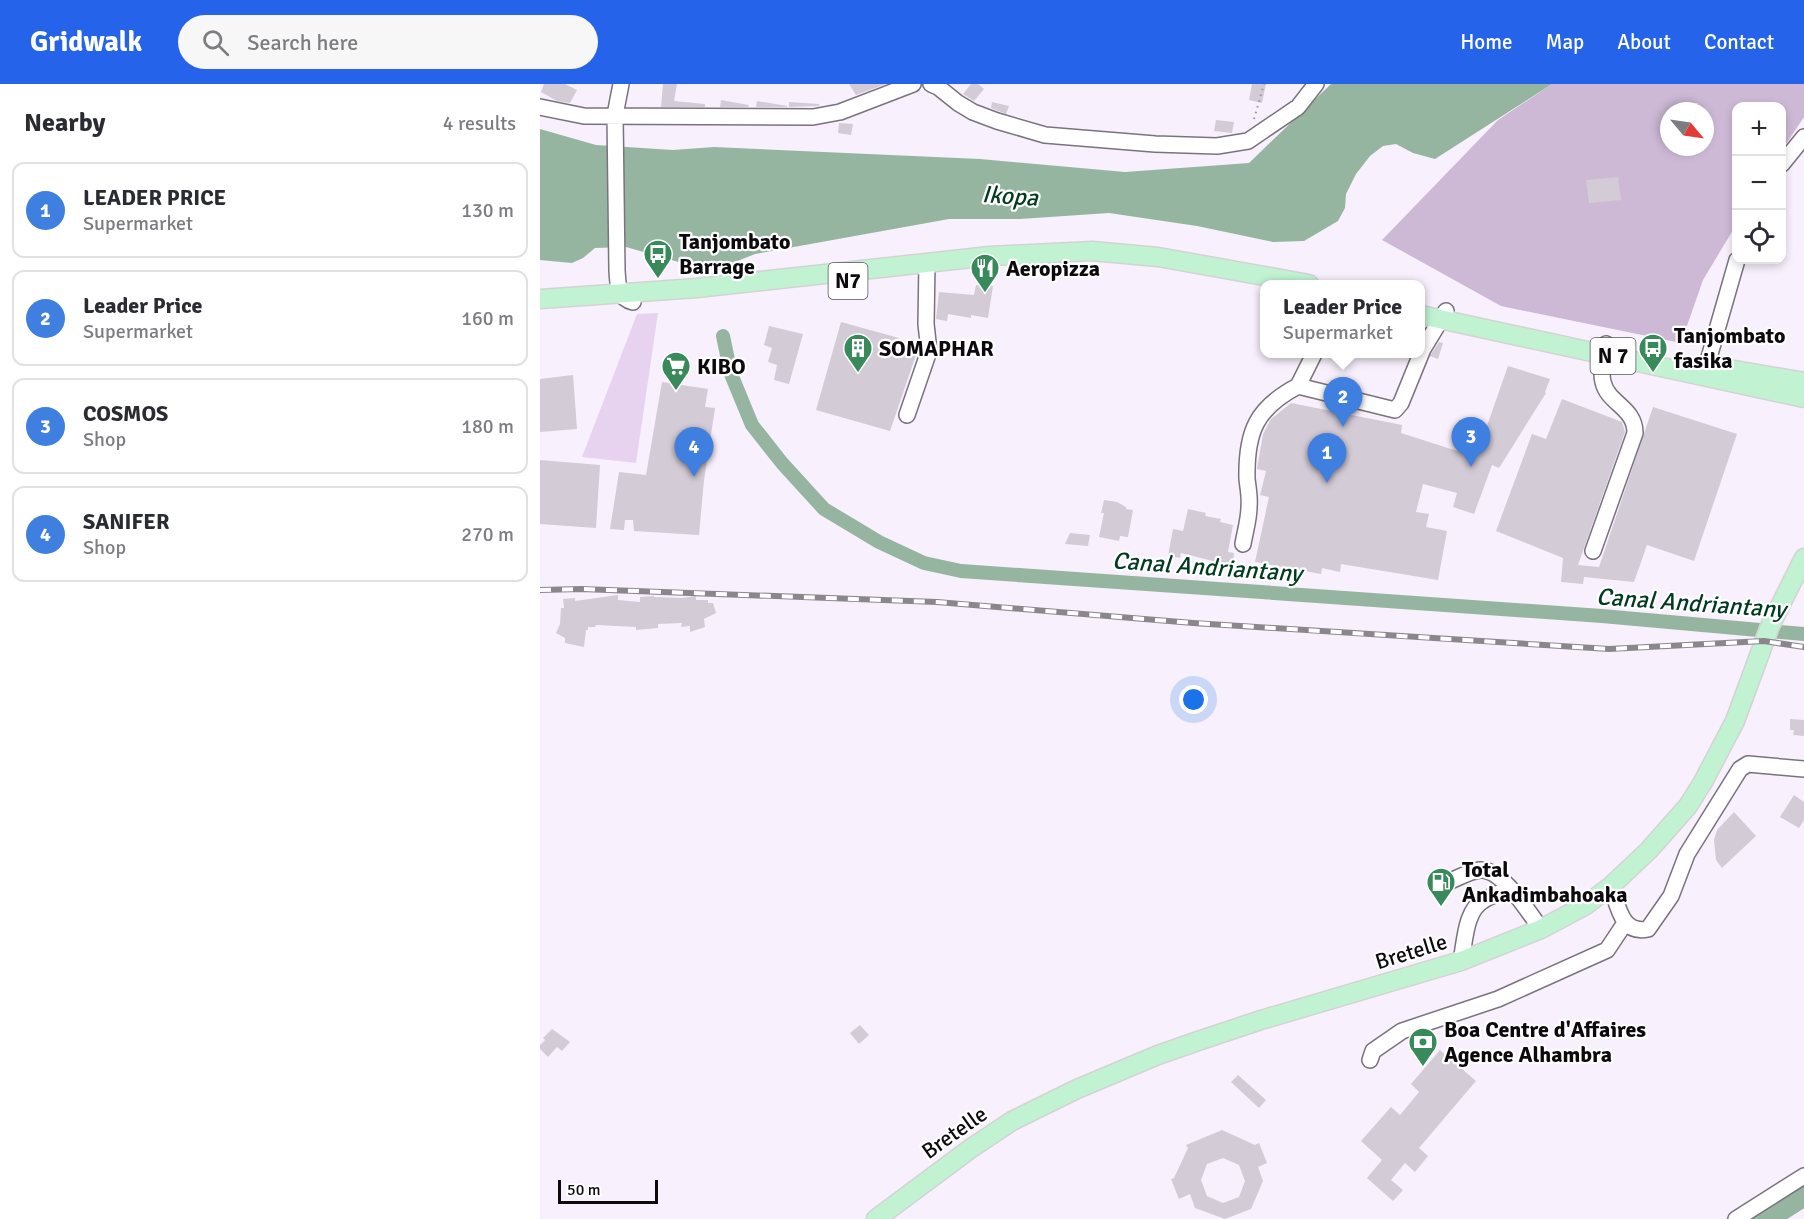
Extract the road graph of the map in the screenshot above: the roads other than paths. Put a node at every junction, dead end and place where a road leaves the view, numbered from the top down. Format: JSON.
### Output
{"nodes":[{"id":1,"x":621,"y":84,"type":"edge"},
{"id":2,"x":913,"y":84,"type":"edge"},
{"id":3,"x":931,"y":84,"type":"edge"},
{"id":4,"x":1316,"y":84,"type":"edge"},
{"id":5,"x":540,"y":107,"type":"edge"},
{"id":6,"x":614,"y":122,"type":"junction"},
{"id":7,"x":1804,"y":137,"type":"edge"},
{"id":8,"x":1786,"y":159,"type":"edge"},
{"id":9,"x":1736,"y":264,"type":"edge"},
{"id":10,"x":927,"y":268,"type":"junction"},
{"id":11,"x":1282,"y":280,"type":"edge"},
{"id":12,"x":1260,"y":284,"type":"edge"},
{"id":13,"x":627,"y":298,"type":"junction"},
{"id":14,"x":540,"y":299,"type":"edge"},
{"id":15,"x":1425,"y":308,"type":"edge"},
{"id":16,"x":540,"y":310,"type":"edge"},
{"id":17,"x":1425,"y":315,"type":"edge"},
{"id":18,"x":1443,"y":315,"type":"junction"},
{"id":19,"x":1425,"y":346,"type":"edge"},
{"id":20,"x":1605,"y":349,"type":"junction"},
{"id":21,"x":1312,"y":358,"type":"edge"},
{"id":22,"x":1419,"y":358,"type":"edge"},
{"id":23,"x":1705,"y":370,"type":"junction"},
{"id":24,"x":1804,"y":382,"type":"edge"},
{"id":25,"x":1298,"y":386,"type":"junction"},
{"id":26,"x":1804,"y":398,"type":"edge"},
{"id":27,"x":907,"y":415,"type":"dead end"},
{"id":28,"x":1243,"y":544,"type":"dead end"},
{"id":29,"x":1593,"y":551,"type":"dead end"},
{"id":30,"x":1804,"y":558,"type":"edge"},
{"id":31,"x":1804,"y":769,"type":"edge"},
{"id":32,"x":1448,"y":882,"type":"dead end"},
{"id":33,"x":1611,"y":886,"type":"junction"},
{"id":34,"x":1511,"y":889,"type":"junction"},
{"id":35,"x":1624,"y":923,"type":"junction"},
{"id":36,"x":1541,"y":929,"type":"junction"},
{"id":37,"x":1461,"y":961,"type":"junction"},
{"id":38,"x":1370,"y":1060,"type":"dead end"},
{"id":39,"x":1804,"y":1176,"type":"edge"},
{"id":40,"x":876,"y":1219,"type":"edge"},
{"id":41,"x":1736,"y":1219,"type":"edge"}],
"edges":[{"from":1,"to":6,"type":"street"},
{"from":2,"to":6,"type":"street"},
{"from":3,"to":4,"type":"street"},
{"from":5,"to":6,"type":"street"},
{"from":6,"to":13,"type":"street"},
{"from":7,"to":8,"type":"street"},
{"from":9,"to":23,"type":"street"},
{"from":10,"to":11,"type":"main road","number":"N7"},
{"from":10,"to":12,"type":"main road","number":"N7"},
{"from":10,"to":13,"type":"main road","number":"N7"},
{"from":10,"to":27,"type":"street"},
{"from":13,"to":14,"type":"main road","number":"N7"},
{"from":13,"to":16,"type":"main road","number":"N7"},
{"from":15,"to":18,"type":"main road","number":"N 7"},
{"from":17,"to":18,"type":"main road","number":"N 7"},
{"from":18,"to":19,"type":"street"},
{"from":18,"to":20,"type":"main road","number":"N 7"},
{"from":20,"to":23,"type":"main road","number":"N 7"},
{"from":20,"to":29,"type":"street"},
{"from":21,"to":25,"type":"street"},
{"from":22,"to":25,"type":"street"},
{"from":23,"to":24,"type":"main road","number":"N 7"},
{"from":23,"to":26,"type":"main road","number":"N 7"},
{"from":25,"to":28,"type":"street"},
{"from":30,"to":33,"type":"main road","name":"Bretelle"},
{"from":31,"to":35,"type":"street"},
{"from":32,"to":34,"type":"street"},
{"from":33,"to":35,"type":"street"},
{"from":33,"to":36,"type":"main road","name":"Bretelle"},
{"from":34,"to":36,"type":"street"},
{"from":34,"to":37,"type":"street"},
{"from":35,"to":38,"type":"street"},
{"from":36,"to":37,"type":"main road","name":"Bretelle"},
{"from":37,"to":40,"type":"main road","name":"Bretelle"},
{"from":39,"to":41,"type":"street"}]}
